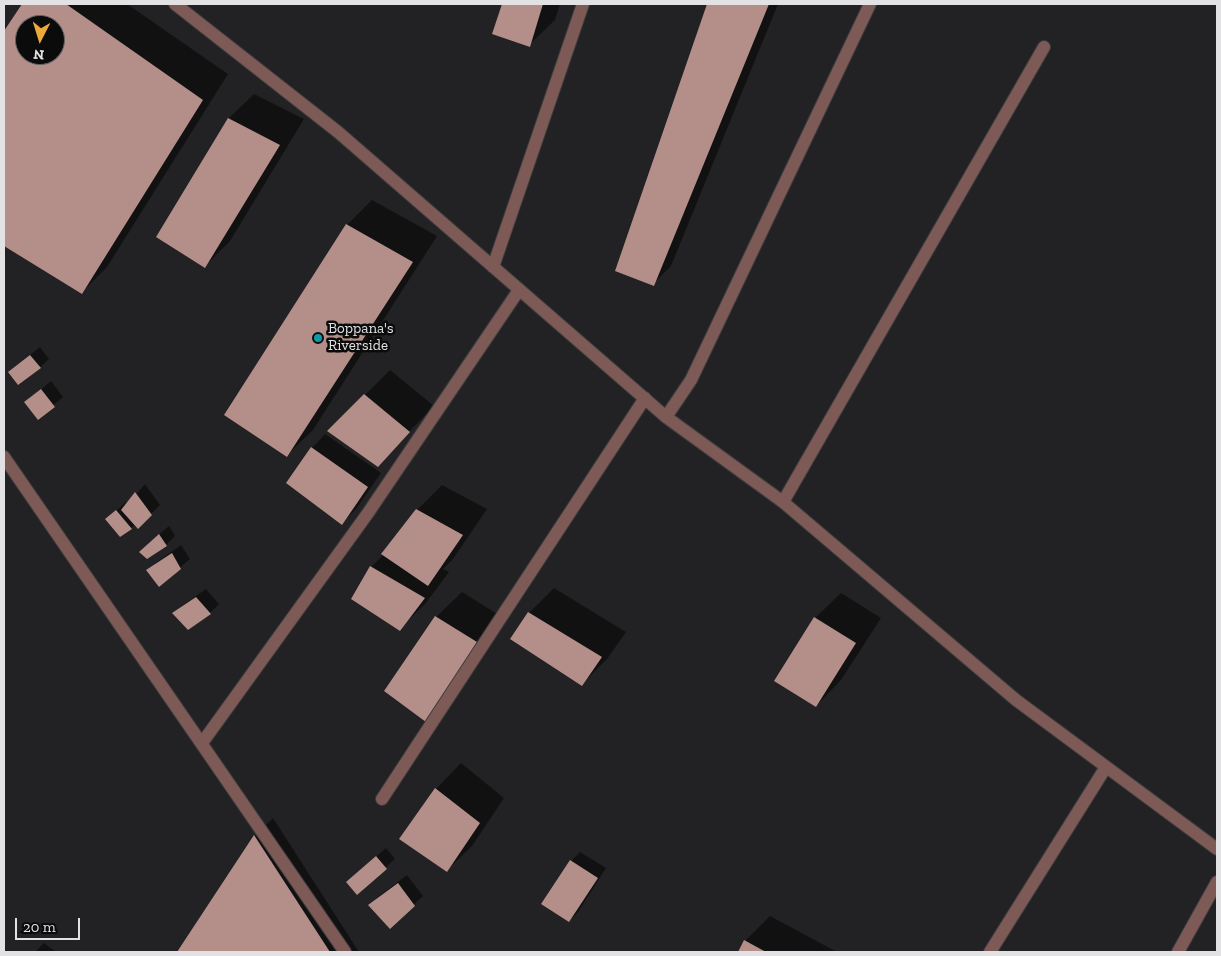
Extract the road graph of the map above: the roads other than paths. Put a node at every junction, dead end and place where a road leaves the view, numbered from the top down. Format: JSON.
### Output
{"nodes":[{"id":1,"x":175,"y":4,"type":"edge"},
{"id":2,"x":583,"y":4,"type":"edge"},
{"id":3,"x":870,"y":4,"type":"edge"},
{"id":4,"x":1044,"y":47,"type":"dead end"},
{"id":5,"x":493,"y":267,"type":"junction"},
{"id":6,"x":519,"y":290,"type":"junction"},
{"id":7,"x":645,"y":398,"type":"junction"},
{"id":8,"x":666,"y":417,"type":"junction"},
{"id":9,"x":4,"y":457,"type":"edge"},
{"id":10,"x":783,"y":502,"type":"junction"},
{"id":11,"x":202,"y":744,"type":"junction"},
{"id":12,"x":1106,"y":767,"type":"junction"},
{"id":13,"x":382,"y":799,"type":"dead end"},
{"id":14,"x":1217,"y":849,"type":"edge"},
{"id":15,"x":1217,"y":882,"type":"edge"},
{"id":16,"x":346,"y":952,"type":"edge"},
{"id":17,"x":990,"y":952,"type":"edge"},
{"id":18,"x":1178,"y":952,"type":"edge"}],
"edges":[{"from":1,"to":5,"type":"street"},
{"from":2,"to":5,"type":"street"},
{"from":3,"to":8,"type":"street"},
{"from":4,"to":10,"type":"street"},
{"from":5,"to":6,"type":"street"},
{"from":6,"to":7,"type":"street"},
{"from":6,"to":11,"type":"street"},
{"from":7,"to":8,"type":"street"},
{"from":7,"to":13,"type":"street"},
{"from":8,"to":10,"type":"street"},
{"from":9,"to":11,"type":"street"},
{"from":10,"to":12,"type":"street"},
{"from":11,"to":16,"type":"street"},
{"from":12,"to":14,"type":"street"},
{"from":12,"to":17,"type":"street"},
{"from":15,"to":18,"type":"street"}]}
